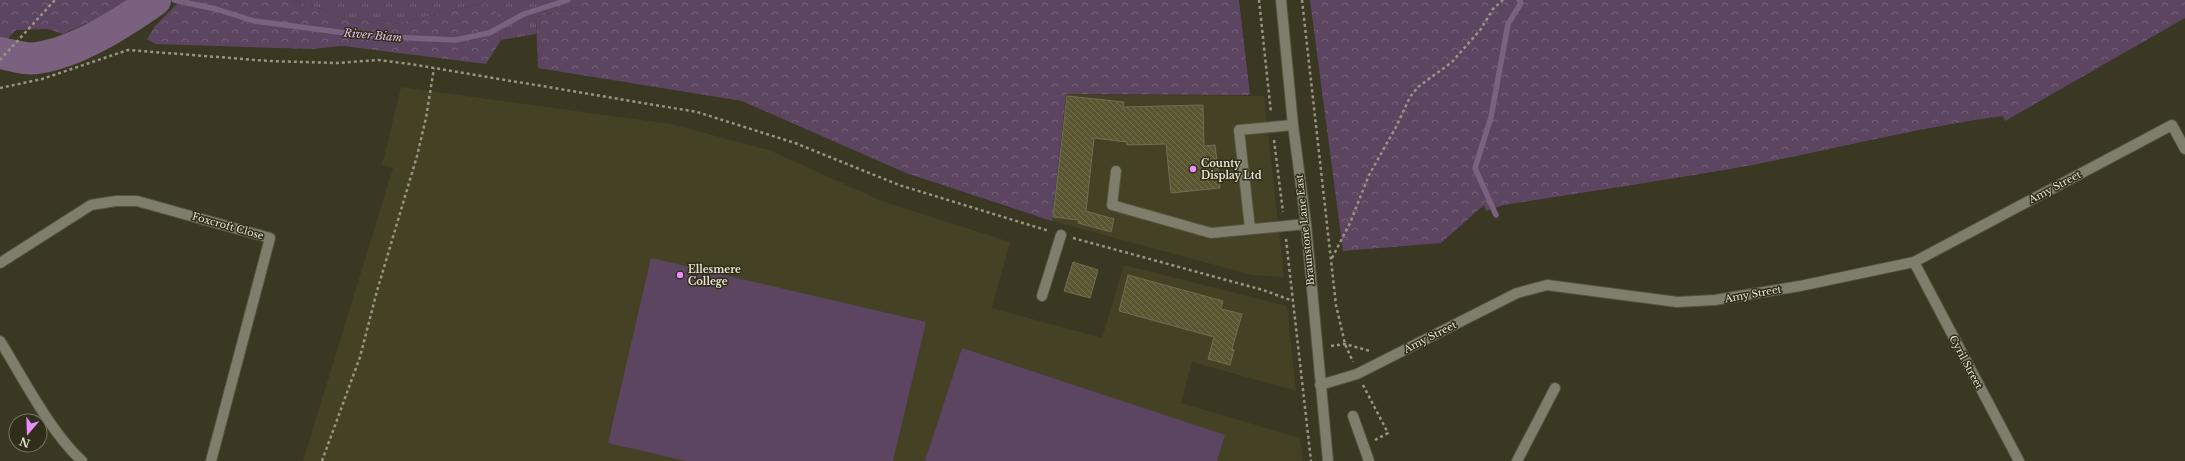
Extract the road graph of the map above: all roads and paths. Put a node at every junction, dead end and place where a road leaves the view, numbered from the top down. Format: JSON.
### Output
{"nodes":[{"id":1,"x":55,"y":0,"type":"edge"},
{"id":2,"x":1281,"y":0,"type":"edge"},
{"id":3,"x":1302,"y":0,"type":"edge"},
{"id":4,"x":1503,"y":0,"type":"edge"},
{"id":5,"x":0,"y":60,"type":"edge"},
{"id":6,"x":434,"y":68,"type":"junction"},
{"id":7,"x":0,"y":88,"type":"edge"},
{"id":8,"x":1293,"y":125,"type":"junction"},
{"id":9,"x":2185,"y":149,"type":"edge"},
{"id":10,"x":1116,"y":171,"type":"dead end"},
{"id":11,"x":1306,"y":224,"type":"junction"},
{"id":12,"x":1250,"y":228,"type":"junction"},
{"id":13,"x":1061,"y":235,"type":"junction"},
{"id":14,"x":1332,"y":258,"type":"junction"},
{"id":15,"x":1914,"y":262,"type":"junction"},
{"id":16,"x":0,"y":263,"type":"edge"},
{"id":17,"x":1042,"y":296,"type":"dead end"},
{"id":18,"x":1293,"y":301,"type":"dead end"},
{"id":19,"x":0,"y":341,"type":"edge"},
{"id":20,"x":1345,"y":344,"type":"junction"},
{"id":21,"x":1317,"y":348,"type":"junction"},
{"id":22,"x":1298,"y":350,"type":"dead end"},
{"id":23,"x":1391,"y":357,"type":"junction"},
{"id":24,"x":1357,"y":374,"type":"junction"},
{"id":25,"x":1320,"y":385,"type":"junction"},
{"id":26,"x":1555,"y":388,"type":"dead end"},
{"id":27,"x":1353,"y":416,"type":"dead end"},
{"id":28,"x":1364,"y":446,"type":"junction"},
{"id":29,"x":2017,"y":460,"type":"edge"},
{"id":30,"x":82,"y":461,"type":"edge"},
{"id":31,"x":211,"y":461,"type":"edge"},
{"id":32,"x":322,"y":461,"type":"edge"},
{"id":33,"x":1328,"y":461,"type":"edge"},
{"id":34,"x":1369,"y":461,"type":"edge"},
{"id":35,"x":1517,"y":461,"type":"edge"}],
"edges":[{"from":1,"to":5,"type":"path"},
{"from":2,"to":8,"type":"street","name":"Braunstone Lane East"},
{"from":3,"to":14,"type":"path"},
{"from":4,"to":14,"type":"path"},
{"from":6,"to":7,"type":"path"},
{"from":6,"to":13,"type":"path"},
{"from":6,"to":32,"type":"path"},
{"from":8,"to":11,"type":"street","name":"Braunstone Lane East"},
{"from":8,"to":12,"type":"street"},
{"from":9,"to":15,"type":"street","name":"Amy Street"},
{"from":10,"to":12,"type":"street"},
{"from":11,"to":12,"type":"street"},
{"from":11,"to":21,"type":"street","name":"Braunstone Lane East"},
{"from":13,"to":17,"type":"street"},
{"from":13,"to":18,"type":"path"},
{"from":14,"to":20,"type":"path"},
{"from":15,"to":23,"type":"street","name":"Amy Street"},
{"from":15,"to":29,"type":"street","name":"Cyril Street"},
{"from":16,"to":31,"type":"street","name":"Foxcroft Close"},
{"from":19,"to":30,"type":"street"},
{"from":20,"to":21,"type":"path"},
{"from":20,"to":23,"type":"path"},
{"from":20,"to":24,"type":"path"},
{"from":21,"to":22,"type":"path"},
{"from":21,"to":25,"type":"street","name":"Braunstone Lane East"},
{"from":23,"to":24,"type":"street","name":"Amy Street"},
{"from":24,"to":25,"type":"street","name":"Amy Street"},
{"from":24,"to":28,"type":"path"},
{"from":25,"to":33,"type":"street","name":"Braunstone Lane East"},
{"from":26,"to":35,"type":"street"},
{"from":27,"to":28,"type":"street"},
{"from":28,"to":34,"type":"street"}]}
